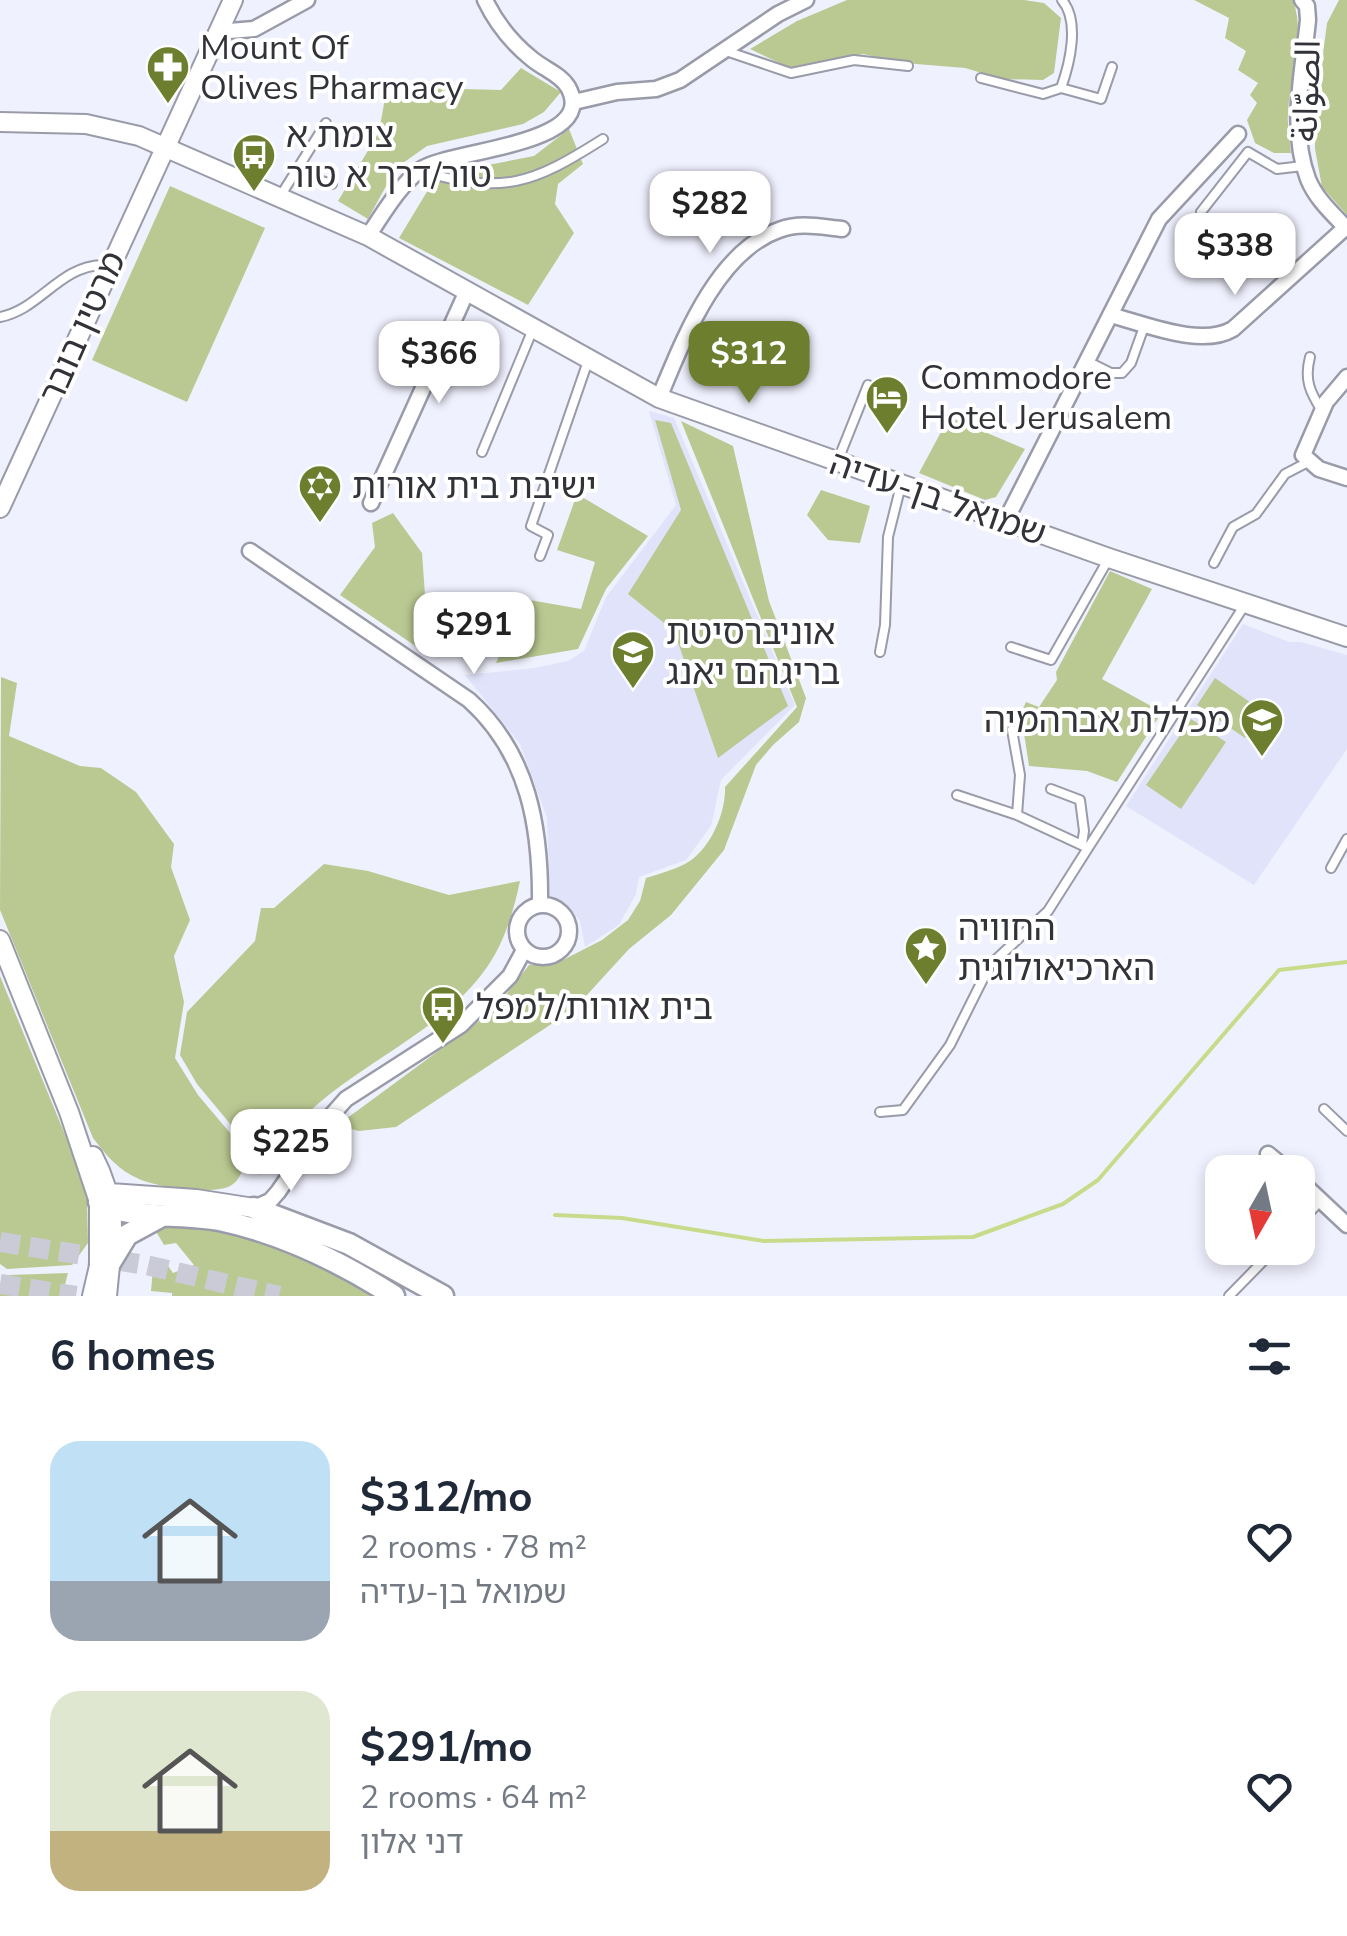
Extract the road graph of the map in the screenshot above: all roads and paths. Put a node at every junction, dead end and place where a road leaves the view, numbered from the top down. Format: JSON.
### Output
{"nodes":[{"id":1,"x":232,"y":0,"type":"edge"},
{"id":2,"x":307,"y":0,"type":"edge"},
{"id":3,"x":485,"y":0,"type":"edge"},
{"id":4,"x":806,"y":0,"type":"edge"},
{"id":5,"x":1062,"y":0,"type":"edge"},
{"id":6,"x":1302,"y":0,"type":"edge"},
{"id":7,"x":218,"y":32,"type":"junction"},
{"id":8,"x":726,"y":50,"type":"junction"},
{"id":9,"x":908,"y":66,"type":"dead end"},
{"id":10,"x":1112,"y":67,"type":"dead end"},
{"id":11,"x":981,"y":78,"type":"dead end"},
{"id":12,"x":1062,"y":88,"type":"junction"},
{"id":13,"x":574,"y":102,"type":"junction"},
{"id":14,"x":0,"y":122,"type":"edge"},
{"id":15,"x":326,"y":122,"type":"dead end"},
{"id":16,"x":1238,"y":134,"type":"dead end"},
{"id":17,"x":603,"y":139,"type":"dead end"},
{"id":18,"x":165,"y":146,"type":"junction"},
{"id":19,"x":1305,"y":165,"type":"junction"},
{"id":20,"x":419,"y":171,"type":"junction"},
{"id":21,"x":295,"y":173,"type":"junction"},
{"id":22,"x":332,"y":184,"type":"dead end"},
{"id":23,"x":280,"y":196,"type":"junction"},
{"id":24,"x":1201,"y":212,"type":"dead end"},
{"id":25,"x":842,"y":229,"type":"dead end"},
{"id":26,"x":1346,"y":229,"type":"edge"},
{"id":27,"x":368,"y":236,"type":"junction"},
{"id":28,"x":105,"y":273,"type":"junction"},
{"id":29,"x":468,"y":291,"type":"junction"},
{"id":30,"x":13,"y":315,"type":"junction"},
{"id":31,"x":1110,"y":315,"type":"junction"},
{"id":32,"x":0,"y":318,"type":"edge"},
{"id":33,"x":1145,"y":324,"type":"junction"},
{"id":34,"x":0,"y":326,"type":"edge"},
{"id":35,"x":533,"y":330,"type":"junction"},
{"id":36,"x":1310,"y":357,"type":"dead end"},
{"id":37,"x":588,"y":361,"type":"junction"},
{"id":38,"x":1087,"y":361,"type":"junction"},
{"id":39,"x":1347,"y":377,"type":"edge"},
{"id":40,"x":868,"y":385,"type":"dead end"},
{"id":41,"x":658,"y":398,"type":"junction"},
{"id":42,"x":1322,"y":411,"type":"junction"},
{"id":43,"x":482,"y":452,"type":"dead end"},
{"id":44,"x":837,"y":462,"type":"junction"},
{"id":45,"x":1308,"y":462,"type":"junction"},
{"id":46,"x":1347,"y":478,"type":"edge"},
{"id":47,"x":901,"y":485,"type":"junction"},
{"id":48,"x":371,"y":502,"type":"dead end"},
{"id":49,"x":0,"y":508,"type":"edge"},
{"id":50,"x":1005,"y":522,"type":"junction"},
{"id":51,"x":250,"y":551,"type":"dead end"},
{"id":52,"x":540,"y":556,"type":"dead end"},
{"id":53,"x":1109,"y":558,"type":"junction"},
{"id":54,"x":1214,"y":562,"type":"dead end"},
{"id":55,"x":1246,"y":603,"type":"junction"},
{"id":56,"x":1347,"y":637,"type":"edge"},
{"id":57,"x":1011,"y":647,"type":"dead end"},
{"id":58,"x":880,"y":652,"type":"dead end"},
{"id":59,"x":1012,"y":730,"type":"dead end"},
{"id":60,"x":1051,"y":789,"type":"dead end"},
{"id":61,"x":957,"y":795,"type":"dead end"},
{"id":62,"x":1018,"y":815,"type":"junction"},
{"id":63,"x":1347,"y":839,"type":"edge"},
{"id":64,"x":1085,"y":846,"type":"junction"},
{"id":65,"x":1331,"y":868,"type":"dead end"},
{"id":66,"x":540,"y":905,"type":"junction"},
{"id":67,"x":0,"y":940,"type":"edge"},
{"id":68,"x":524,"y":950,"type":"junction"},
{"id":69,"x":1324,"y":1110,"type":"dead end"},
{"id":70,"x":69,"y":1112,"type":"junction"},
{"id":71,"x":880,"y":1112,"type":"dead end"},
{"id":72,"x":1347,"y":1131,"type":"edge"},
{"id":73,"x":98,"y":1164,"type":"junction"},
{"id":74,"x":288,"y":1174,"type":"junction"},
{"id":75,"x":150,"y":1194,"type":"junction"},
{"id":76,"x":1315,"y":1194,"type":"edge"},
{"id":77,"x":1322,"y":1200,"type":"junction"},
{"id":78,"x":107,"y":1202,"type":"junction"},
{"id":79,"x":1315,"y":1207,"type":"edge"},
{"id":80,"x":254,"y":1208,"type":"junction"},
{"id":81,"x":172,"y":1214,"type":"junction"},
{"id":82,"x":1347,"y":1226,"type":"edge"},
{"id":83,"x":311,"y":1228,"type":"junction"},
{"id":84,"x":110,"y":1263,"type":"junction"},
{"id":85,"x":1259,"y":1265,"type":"edge"},
{"id":86,"x":92,"y":1296,"type":"edge"},
{"id":87,"x":107,"y":1296,"type":"edge"},
{"id":88,"x":394,"y":1296,"type":"edge"},
{"id":89,"x":444,"y":1296,"type":"edge"},
{"id":90,"x":1229,"y":1296,"type":"edge"}],
"edges":[{"from":1,"to":7,"type":"street","name":"מרטין בובר"},
{"from":2,"to":7,"type":"street"},
{"from":3,"to":13,"type":"street"},
{"from":4,"to":8,"type":"street"},
{"from":5,"to":12,"type":"lane"},
{"from":6,"to":19,"type":"street","name":"الصوّانة"},
{"from":7,"to":18,"type":"street","name":"מרטין בובר"},
{"from":8,"to":9,"type":"lane"},
{"from":8,"to":13,"type":"street"},
{"from":10,"to":12,"type":"lane"},
{"from":11,"to":12,"type":"lane"},
{"from":13,"to":20,"type":"street"},
{"from":14,"to":18,"type":"street","name":"שמואל בן-עדיה"},
{"from":15,"to":21,"type":"lane"},
{"from":16,"to":31,"type":"street"},
{"from":17,"to":20,"type":"lane"},
{"from":18,"to":23,"type":"street","name":"שמואל בן-עדיה"},
{"from":18,"to":28,"type":"street","name":"מרטין בובר"},
{"from":19,"to":24,"type":"lane"},
{"from":19,"to":26,"type":"street","name":"الصوّانة"},
{"from":20,"to":27,"type":"street"},
{"from":21,"to":22,"type":"lane"},
{"from":21,"to":23,"type":"lane"},
{"from":23,"to":27,"type":"street","name":"שמואל בן-עדיה"},
{"from":25,"to":41,"type":"street"},
{"from":26,"to":33,"type":"street"},
{"from":27,"to":29,"type":"street","name":"שמואל בן-עדיה"},
{"from":28,"to":30,"type":"lane"},
{"from":28,"to":49,"type":"street","name":"מרטין בובר"},
{"from":29,"to":35,"type":"street","name":"שמואל בן-עדיה"},
{"from":29,"to":48,"type":"street"},
{"from":30,"to":32,"type":"lane"},
{"from":30,"to":34,"type":"lane"},
{"from":31,"to":33,"type":"street"},
{"from":31,"to":38,"type":"street"},
{"from":33,"to":38,"type":"lane"},
{"from":35,"to":37,"type":"street","name":"שמואל בן-עדיה"},
{"from":35,"to":43,"type":"lane"},
{"from":36,"to":42,"type":"lane"},
{"from":37,"to":41,"type":"street","name":"שמואל בן-עדיה"},
{"from":37,"to":52,"type":"lane"},
{"from":38,"to":50,"type":"street"},
{"from":39,"to":42,"type":"street"},
{"from":40,"to":44,"type":"lane"},
{"from":41,"to":44,"type":"street","name":"שמואל בן-עדיה"},
{"from":42,"to":45,"type":"street"},
{"from":44,"to":47,"type":"street","name":"שמואל בן-עדיה"},
{"from":45,"to":46,"type":"street"},
{"from":45,"to":54,"type":"lane"},
{"from":47,"to":50,"type":"street","name":"שמואל בן-עדיה"},
{"from":47,"to":58,"type":"lane"},
{"from":50,"to":53,"type":"street","name":"שמואל בן-עדיה"},
{"from":51,"to":66,"type":"street"},
{"from":53,"to":55,"type":"street","name":"שמואל בן-עדיה"},
{"from":53,"to":57,"type":"lane"},
{"from":55,"to":56,"type":"street","name":"שמואל בן-עדיה"},
{"from":55,"to":64,"type":"lane"},
{"from":59,"to":62,"type":"lane"},
{"from":60,"to":64,"type":"lane"},
{"from":61,"to":62,"type":"lane"},
{"from":62,"to":64,"type":"lane"},
{"from":63,"to":65,"type":"lane"},
{"from":64,"to":71,"type":"lane"},
{"from":66,"to":68,"type":"street"},
{"from":66,"to":68,"type":"street"},
{"from":67,"to":70,"type":"street"},
{"from":68,"to":74,"type":"street"},
{"from":69,"to":72,"type":"lane"},
{"from":70,"to":73,"type":"street"},
{"from":70,"to":78,"type":"street"},
{"from":73,"to":75,"type":"street"},
{"from":73,"to":78,"type":"street"},
{"from":74,"to":80,"type":"street"},
{"from":74,"to":83,"type":"street"},
{"from":75,"to":78,"type":"street"},
{"from":75,"to":80,"type":"street"},
{"from":76,"to":77,"type":"street"},
{"from":77,"to":79,"type":"lane"},
{"from":77,"to":82,"type":"street"},
{"from":78,"to":81,"type":"main road"},
{"from":78,"to":84,"type":"street"},
{"from":78,"to":86,"type":"street"},
{"from":80,"to":83,"type":"main road"},
{"from":81,"to":84,"type":"main road"},
{"from":81,"to":88,"type":"main road"},
{"from":83,"to":89,"type":"main road"},
{"from":84,"to":87,"type":"street"},
{"from":85,"to":90,"type":"lane"}]}
